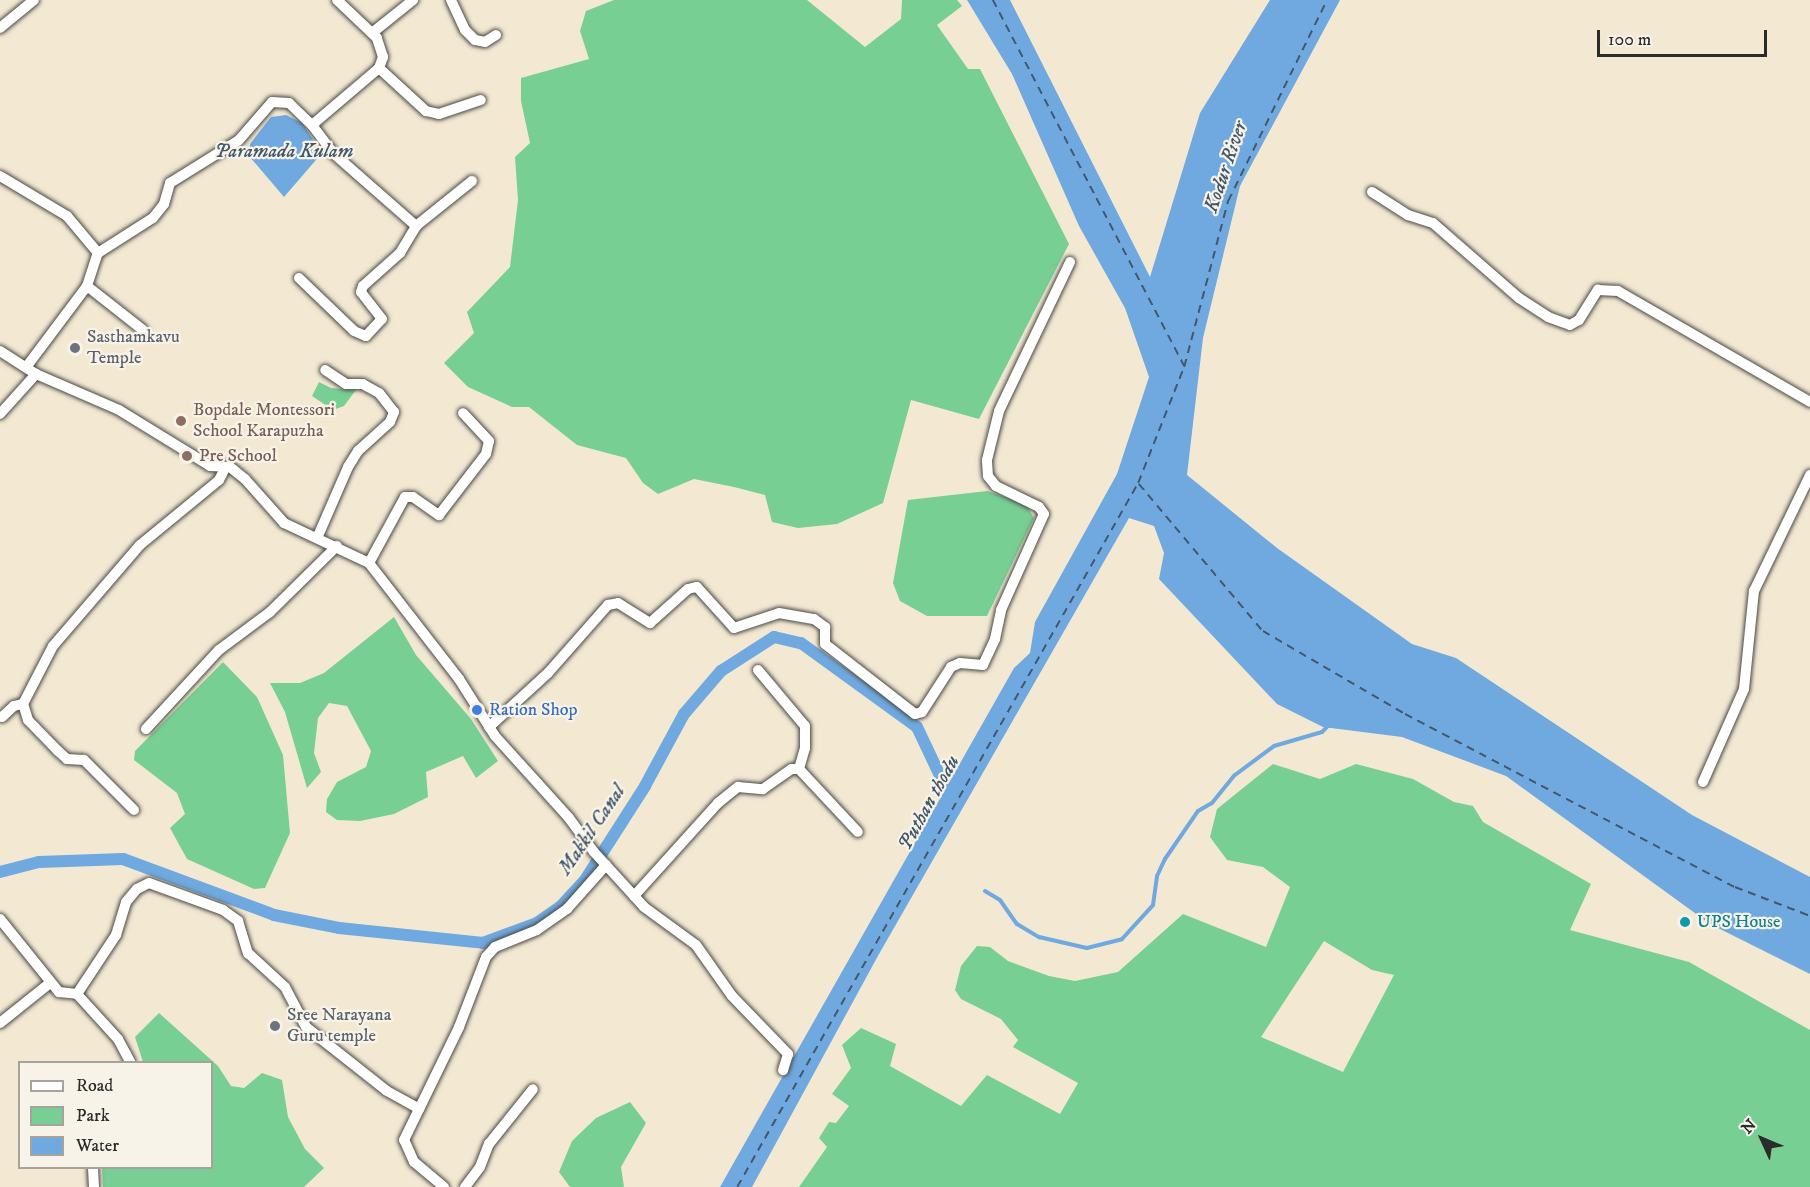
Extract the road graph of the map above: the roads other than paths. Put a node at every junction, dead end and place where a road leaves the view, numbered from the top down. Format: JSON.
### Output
{"nodes":[{"id":1,"x":34,"y":0,"type":"edge"},
{"id":2,"x":337,"y":0,"type":"edge"},
{"id":3,"x":413,"y":0,"type":"edge"},
{"id":4,"x":452,"y":0,"type":"edge"},
{"id":5,"x":0,"y":28,"type":"edge"},
{"id":6,"x":372,"y":33,"type":"junction"},
{"id":7,"x":496,"y":35,"type":"dead end"},
{"id":8,"x":379,"y":68,"type":"junction"},
{"id":9,"x":481,"y":100,"type":"dead end"},
{"id":10,"x":312,"y":125,"type":"junction"},
{"id":11,"x":0,"y":176,"type":"edge"},
{"id":12,"x":472,"y":181,"type":"dead end"},
{"id":13,"x":1372,"y":192,"type":"dead end"},
{"id":14,"x":416,"y":226,"type":"junction"},
{"id":15,"x":98,"y":253,"type":"junction"},
{"id":16,"x":1070,"y":262,"type":"dead end"},
{"id":17,"x":299,"y":278,"type":"dead end"},
{"id":18,"x":87,"y":286,"type":"junction"},
{"id":19,"x":143,"y":330,"type":"dead end"},
{"id":20,"x":0,"y":351,"type":"edge"},
{"id":21,"x":32,"y":370,"type":"junction"},
{"id":22,"x":325,"y":370,"type":"dead end"},
{"id":23,"x":1810,"y":402,"type":"edge"},
{"id":24,"x":463,"y":413,"type":"dead end"},
{"id":25,"x":0,"y":414,"type":"edge"},
{"id":26,"x":225,"y":468,"type":"junction"},
{"id":27,"x":1810,"y":475,"type":"edge"},
{"id":28,"x":318,"y":536,"type":"junction"},
{"id":29,"x":337,"y":546,"type":"junction"},
{"id":30,"x":369,"y":563,"type":"junction"},
{"id":31,"x":758,"y":670,"type":"dead end"},
{"id":32,"x":23,"y":704,"type":"junction"},
{"id":33,"x":2,"y":717,"type":"dead end"},
{"id":34,"x":489,"y":727,"type":"junction"},
{"id":35,"x":146,"y":729,"type":"dead end"},
{"id":36,"x":799,"y":769,"type":"junction"},
{"id":37,"x":1703,"y":782,"type":"dead end"},
{"id":38,"x":134,"y":810,"type":"dead end"},
{"id":39,"x":858,"y":832,"type":"dead end"},
{"id":40,"x":605,"y":864,"type":"junction"},
{"id":41,"x":634,"y":896,"type":"junction"},
{"id":42,"x":0,"y":919,"type":"edge"},
{"id":43,"x":50,"y":983,"type":"junction"},
{"id":44,"x":77,"y":994,"type":"junction"},
{"id":45,"x":0,"y":1023,"type":"edge"},
{"id":46,"x":129,"y":1061,"type":"edge"},
{"id":47,"x":783,"y":1070,"type":"dead end"},
{"id":48,"x":533,"y":1089,"type":"dead end"},
{"id":49,"x":419,"y":1109,"type":"junction"},
{"id":50,"x":93,"y":1169,"type":"edge"},
{"id":51,"x":94,"y":1187,"type":"edge"},
{"id":52,"x":444,"y":1187,"type":"edge"},
{"id":53,"x":465,"y":1187,"type":"edge"}],
"edges":[{"from":1,"to":5,"type":"street"},
{"from":2,"to":6,"type":"street"},
{"from":3,"to":6,"type":"street"},
{"from":4,"to":7,"type":"street"},
{"from":6,"to":8,"type":"street"},
{"from":8,"to":9,"type":"street"},
{"from":8,"to":10,"type":"street"},
{"from":10,"to":14,"type":"street"},
{"from":10,"to":15,"type":"street"},
{"from":11,"to":15,"type":"street"},
{"from":12,"to":14,"type":"street"},
{"from":13,"to":23,"type":"street"},
{"from":14,"to":17,"type":"street"},
{"from":15,"to":18,"type":"street"},
{"from":16,"to":34,"type":"street"},
{"from":18,"to":19,"type":"street"},
{"from":18,"to":21,"type":"street"},
{"from":20,"to":21,"type":"street"},
{"from":21,"to":25,"type":"street"},
{"from":21,"to":26,"type":"street"},
{"from":22,"to":28,"type":"street"},
{"from":24,"to":30,"type":"street"},
{"from":26,"to":28,"type":"street"},
{"from":26,"to":32,"type":"street"},
{"from":27,"to":37,"type":"street"},
{"from":28,"to":29,"type":"street"},
{"from":29,"to":30,"type":"street"},
{"from":29,"to":35,"type":"street"},
{"from":30,"to":34,"type":"street"},
{"from":31,"to":36,"type":"street"},
{"from":32,"to":33,"type":"street"},
{"from":32,"to":38,"type":"street"},
{"from":34,"to":40,"type":"street"},
{"from":36,"to":39,"type":"street"},
{"from":36,"to":41,"type":"street"},
{"from":40,"to":41,"type":"street"},
{"from":40,"to":49,"type":"street"},
{"from":41,"to":47,"type":"street"},
{"from":42,"to":43,"type":"street"},
{"from":43,"to":44,"type":"street"},
{"from":43,"to":45,"type":"street"},
{"from":44,"to":46,"type":"street"},
{"from":44,"to":49,"type":"street"},
{"from":48,"to":53,"type":"street"},
{"from":49,"to":52,"type":"street"},
{"from":50,"to":51,"type":"street"}]}
